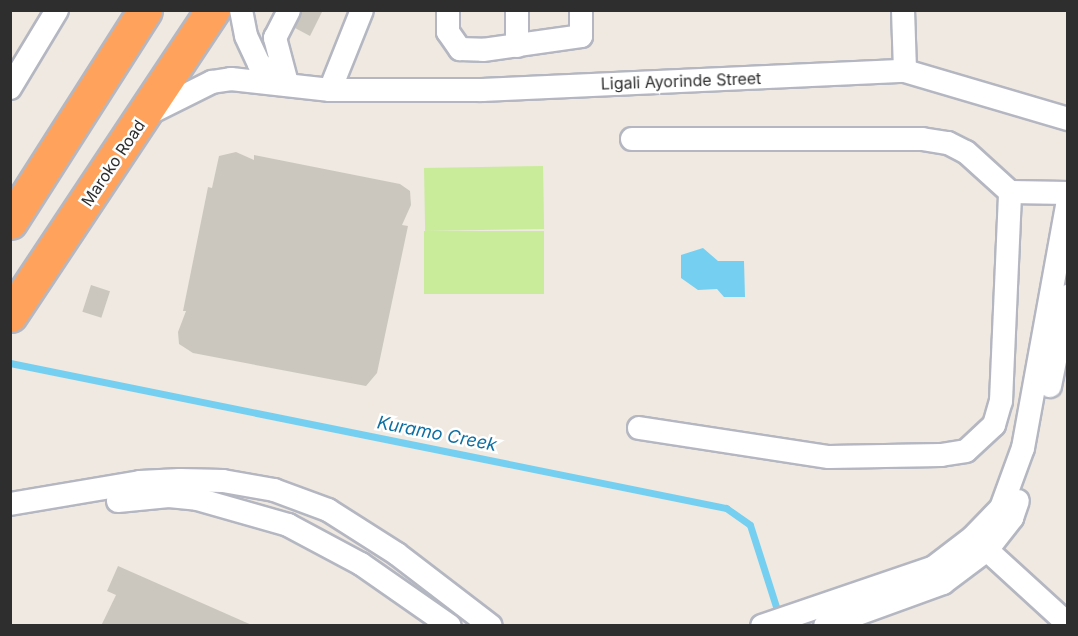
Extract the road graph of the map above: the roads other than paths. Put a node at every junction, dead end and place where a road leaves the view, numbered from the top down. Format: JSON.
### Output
{"nodes":[{"id":1,"x":57,"y":10,"type":"edge"},
{"id":2,"x":145,"y":10,"type":"edge"},
{"id":3,"x":213,"y":10,"type":"edge"},
{"id":4,"x":241,"y":10,"type":"edge"},
{"id":5,"x":289,"y":10,"type":"edge"},
{"id":6,"x":448,"y":10,"type":"edge"},
{"id":7,"x":517,"y":10,"type":"edge"},
{"id":8,"x":581,"y":10,"type":"edge"},
{"id":9,"x":903,"y":10,"type":"edge"},
{"id":10,"x":360,"y":11,"type":"edge"},
{"id":11,"x":517,"y":46,"type":"junction"},
{"id":12,"x":483,"y":50,"type":"junction"},
{"id":13,"x":905,"y":71,"type":"junction"},
{"id":14,"x":287,"y":83,"type":"junction"},
{"id":15,"x":10,"y":88,"type":"edge"},
{"id":16,"x":330,"y":90,"type":"junction"},
{"id":17,"x":482,"y":90,"type":"junction"},
{"id":18,"x":145,"y":115,"type":"junction"},
{"id":19,"x":1068,"y":118,"type":"edge"},
{"id":20,"x":632,"y":139,"type":"dead end"},
{"id":21,"x":1010,"y":192,"type":"junction"},
{"id":22,"x":1068,"y":193,"type":"edge"},
{"id":23,"x":1068,"y":200,"type":"edge"},
{"id":24,"x":10,"y":222,"type":"edge"},
{"id":25,"x":1068,"y":296,"type":"edge"},
{"id":26,"x":10,"y":315,"type":"edge"},
{"id":27,"x":639,"y":428,"type":"dead end"},
{"id":28,"x":10,"y":504,"type":"edge"},
{"id":29,"x":10,"y":520,"type":"edge"},
{"id":30,"x":980,"y":543,"type":"junction"},
{"id":31,"x":1068,"y":624,"type":"edge"},
{"id":32,"x":450,"y":626,"type":"edge"},
{"id":33,"x":491,"y":626,"type":"edge"},
{"id":34,"x":762,"y":626,"type":"edge"},
{"id":35,"x":825,"y":626,"type":"edge"}],
"edges":[{"from":1,"to":15,"type":"street"},
{"from":2,"to":24,"type":"highway"},
{"from":3,"to":18,"type":"highway","name":"Maroko Road"},
{"from":4,"to":14,"type":"street","name":"Ligali Ayorinde Street"},
{"from":5,"to":14,"type":"street"},
{"from":6,"to":12,"type":"street"},
{"from":7,"to":11,"type":"street"},
{"from":8,"to":11,"type":"street"},
{"from":9,"to":13,"type":"street"},
{"from":10,"to":16,"type":"street"},
{"from":11,"to":12,"type":"street"},
{"from":12,"to":17,"type":"street"},
{"from":13,"to":17,"type":"street","name":"Ligali Ayorinde Street"},
{"from":13,"to":19,"type":"street","name":"Ligali Ayorinde Street"},
{"from":14,"to":16,"type":"street","name":"Ligali Ayorinde Street"},
{"from":14,"to":18,"type":"street","name":"Ligali Ayorinde Street"},
{"from":16,"to":17,"type":"street","name":"Ligali Ayorinde Street"},
{"from":18,"to":26,"type":"highway","name":"Maroko Road"},
{"from":20,"to":21,"type":"street"},
{"from":21,"to":22,"type":"street"},
{"from":21,"to":27,"type":"street"},
{"from":23,"to":30,"type":"street"},
{"from":25,"to":30,"type":"street"},
{"from":28,"to":33,"type":"street"},
{"from":29,"to":32,"type":"street"},
{"from":30,"to":31,"type":"street"},
{"from":30,"to":34,"type":"street"},
{"from":30,"to":35,"type":"street"}]}
